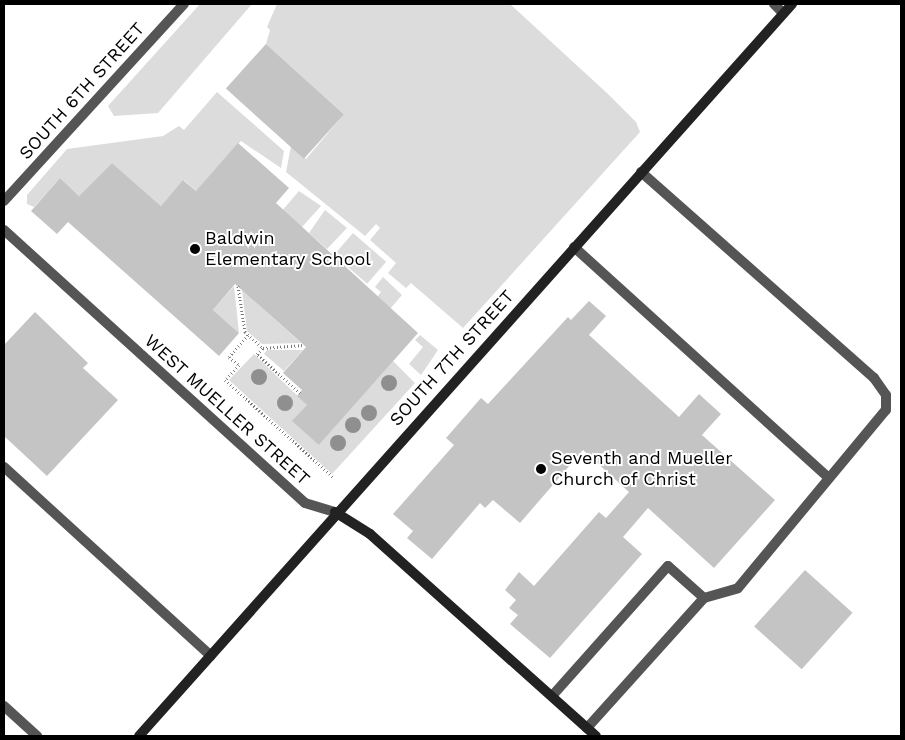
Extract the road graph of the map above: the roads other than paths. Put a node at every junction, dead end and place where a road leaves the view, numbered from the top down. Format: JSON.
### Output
{"nodes":[{"id":1,"x":184,"y":4,"type":"edge"},
{"id":2,"x":774,"y":4,"type":"edge"},
{"id":3,"x":792,"y":4,"type":"edge"},
{"id":4,"x":783,"y":13,"type":"junction"},
{"id":5,"x":641,"y":172,"type":"junction"},
{"id":6,"x":4,"y":201,"type":"edge"},
{"id":7,"x":4,"y":230,"type":"edge"},
{"id":8,"x":574,"y":247,"type":"junction"},
{"id":9,"x":4,"y":466,"type":"edge"},
{"id":10,"x":828,"y":477,"type":"junction"},
{"id":11,"x":335,"y":512,"type":"junction"},
{"id":12,"x":704,"y":598,"type":"junction"},
{"id":13,"x":211,"y":656,"type":"junction"},
{"id":14,"x":552,"y":696,"type":"junction"},
{"id":15,"x":4,"y":706,"type":"edge"},
{"id":16,"x":587,"y":728,"type":"junction"},
{"id":17,"x":38,"y":736,"type":"edge"},
{"id":18,"x":139,"y":736,"type":"edge"},
{"id":19,"x":596,"y":736,"type":"edge"}],
"edges":[{"from":1,"to":6,"type":"street","name":"SOUTH 6TH STREET"},
{"from":2,"to":4,"type":"street"},
{"from":3,"to":4,"type":"street","name":"SOUTH 7TH STREET"},
{"from":4,"to":5,"type":"street","name":"SOUTH 7TH STREET"},
{"from":5,"to":8,"type":"street","name":"SOUTH 7TH STREET"},
{"from":5,"to":10,"type":"street"},
{"from":7,"to":11,"type":"street","name":"WEST MUELLER STREET"},
{"from":8,"to":10,"type":"street"},
{"from":8,"to":11,"type":"street","name":"SOUTH 7TH STREET"},
{"from":9,"to":13,"type":"street"},
{"from":10,"to":12,"type":"street"},
{"from":11,"to":13,"type":"street","name":"SOUTH 7TH STREET"},
{"from":11,"to":14,"type":"street","name":"WEST MUELLER STREET"},
{"from":12,"to":14,"type":"street"},
{"from":12,"to":16,"type":"street"},
{"from":13,"to":18,"type":"street","name":"SOUTH 7TH STREET"},
{"from":14,"to":16,"type":"street","name":"WEST MUELLER STREET"},
{"from":15,"to":17,"type":"street"},
{"from":16,"to":19,"type":"street","name":"WEST MUELLER STREET"}]}
